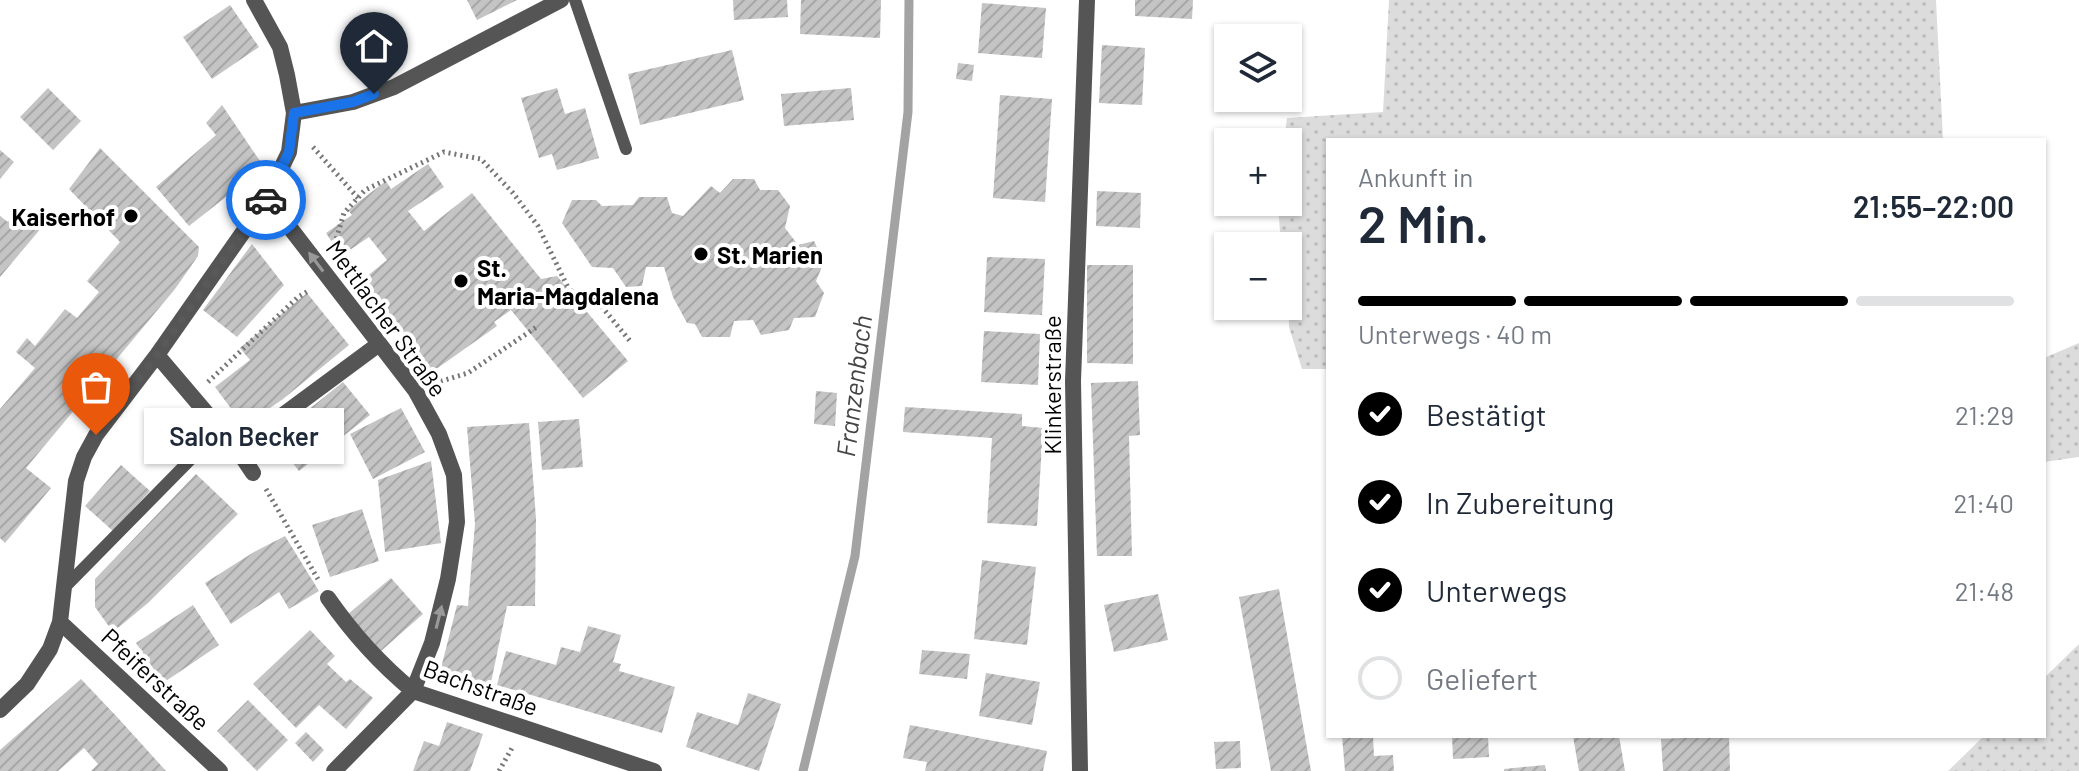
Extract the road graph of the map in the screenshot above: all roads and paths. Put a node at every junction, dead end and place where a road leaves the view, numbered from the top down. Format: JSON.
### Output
{"nodes":[{"id":1,"x":254,"y":0,"type":"edge"},
{"id":2,"x":561,"y":0,"type":"edge"},
{"id":3,"x":575,"y":0,"type":"edge"},
{"id":4,"x":1087,"y":0,"type":"edge"},
{"id":5,"x":294,"y":113,"type":"junction"},
{"id":6,"x":292,"y":133,"type":"junction"},
{"id":7,"x":626,"y":149,"type":"dead end"},
{"id":8,"x":267,"y":198,"type":"junction"},
{"id":9,"x":358,"y":198,"type":"junction"},
{"id":10,"x":341,"y":262,"type":"dead end"},
{"id":11,"x":570,"y":291,"type":"junction"},
{"id":12,"x":593,"y":296,"type":"junction"},
{"id":13,"x":298,"y":297,"type":"dead end"},
{"id":14,"x":538,"y":326,"type":"dead end"},
{"id":15,"x":630,"y":341,"type":"dead end"},
{"id":16,"x":379,"y":344,"type":"junction"},
{"id":17,"x":157,"y":355,"type":"junction"},
{"id":18,"x":415,"y":390,"type":"junction"},
{"id":19,"x":192,"y":396,"type":"junction"},
{"id":20,"x":237,"y":449,"type":"junction"},
{"id":21,"x":191,"y":459,"type":"dead end"},
{"id":22,"x":253,"y":473,"type":"joint"},
{"id":23,"x":64,"y":588,"type":"junction"},
{"id":24,"x":328,"y":598,"type":"joint"},
{"id":25,"x":60,"y":622,"type":"junction"},
{"id":26,"x":413,"y":691,"type":"junction"},
{"id":27,"x":0,"y":710,"type":"edge"},
{"id":28,"x":220,"y":771,"type":"edge"},
{"id":29,"x":334,"y":771,"type":"edge"},
{"id":30,"x":654,"y":771,"type":"edge"},
{"id":31,"x":1080,"y":771,"type":"edge"}],
"edges":[{"from":1,"to":5,"type":"street"},
{"from":2,"to":5,"type":"street"},
{"from":3,"to":7,"type":"lane"},
{"from":4,"to":31,"type":"street","name":"Klinkerstraße"},
{"from":5,"to":6,"type":"street"},
{"from":6,"to":8,"type":"street"},
{"from":6,"to":9,"type":"path"},
{"from":16,"to":8,"type":"street","name":"Mettlacher Straße","one_way":true},
{"from":8,"to":17,"type":"street"},
{"from":9,"to":10,"type":"path"},
{"from":9,"to":11,"type":"path"},
{"from":11,"to":12,"type":"path"},
{"from":11,"to":12,"type":"path"},
{"from":12,"to":15,"type":"path"},
{"from":13,"to":19,"type":"path"},
{"from":14,"to":18,"type":"path"},
{"from":16,"to":18,"type":"street","name":"Mettlacher Straße"},
{"from":16,"to":20,"type":"street"},
{"from":17,"to":19,"type":"street"},
{"from":17,"to":23,"type":"street"},
{"from":26,"to":18,"type":"street","name":"Mettlacher Straße","one_way":true},
{"from":19,"to":20,"type":"street"},
{"from":20,"to":22,"type":"street"},
{"from":21,"to":23,"type":"lane"},
{"from":22,"to":24,"type":"path"},
{"from":23,"to":25,"type":"street"},
{"from":24,"to":26,"type":"street","name":"Bachstraße"},
{"from":25,"to":27,"type":"street"},
{"from":25,"to":28,"type":"street","name":"Pfeiferstraße"},
{"from":26,"to":29,"type":"street","name":"Mettlacher Straße"},
{"from":26,"to":30,"type":"street","name":"Bachstraße"}]}
